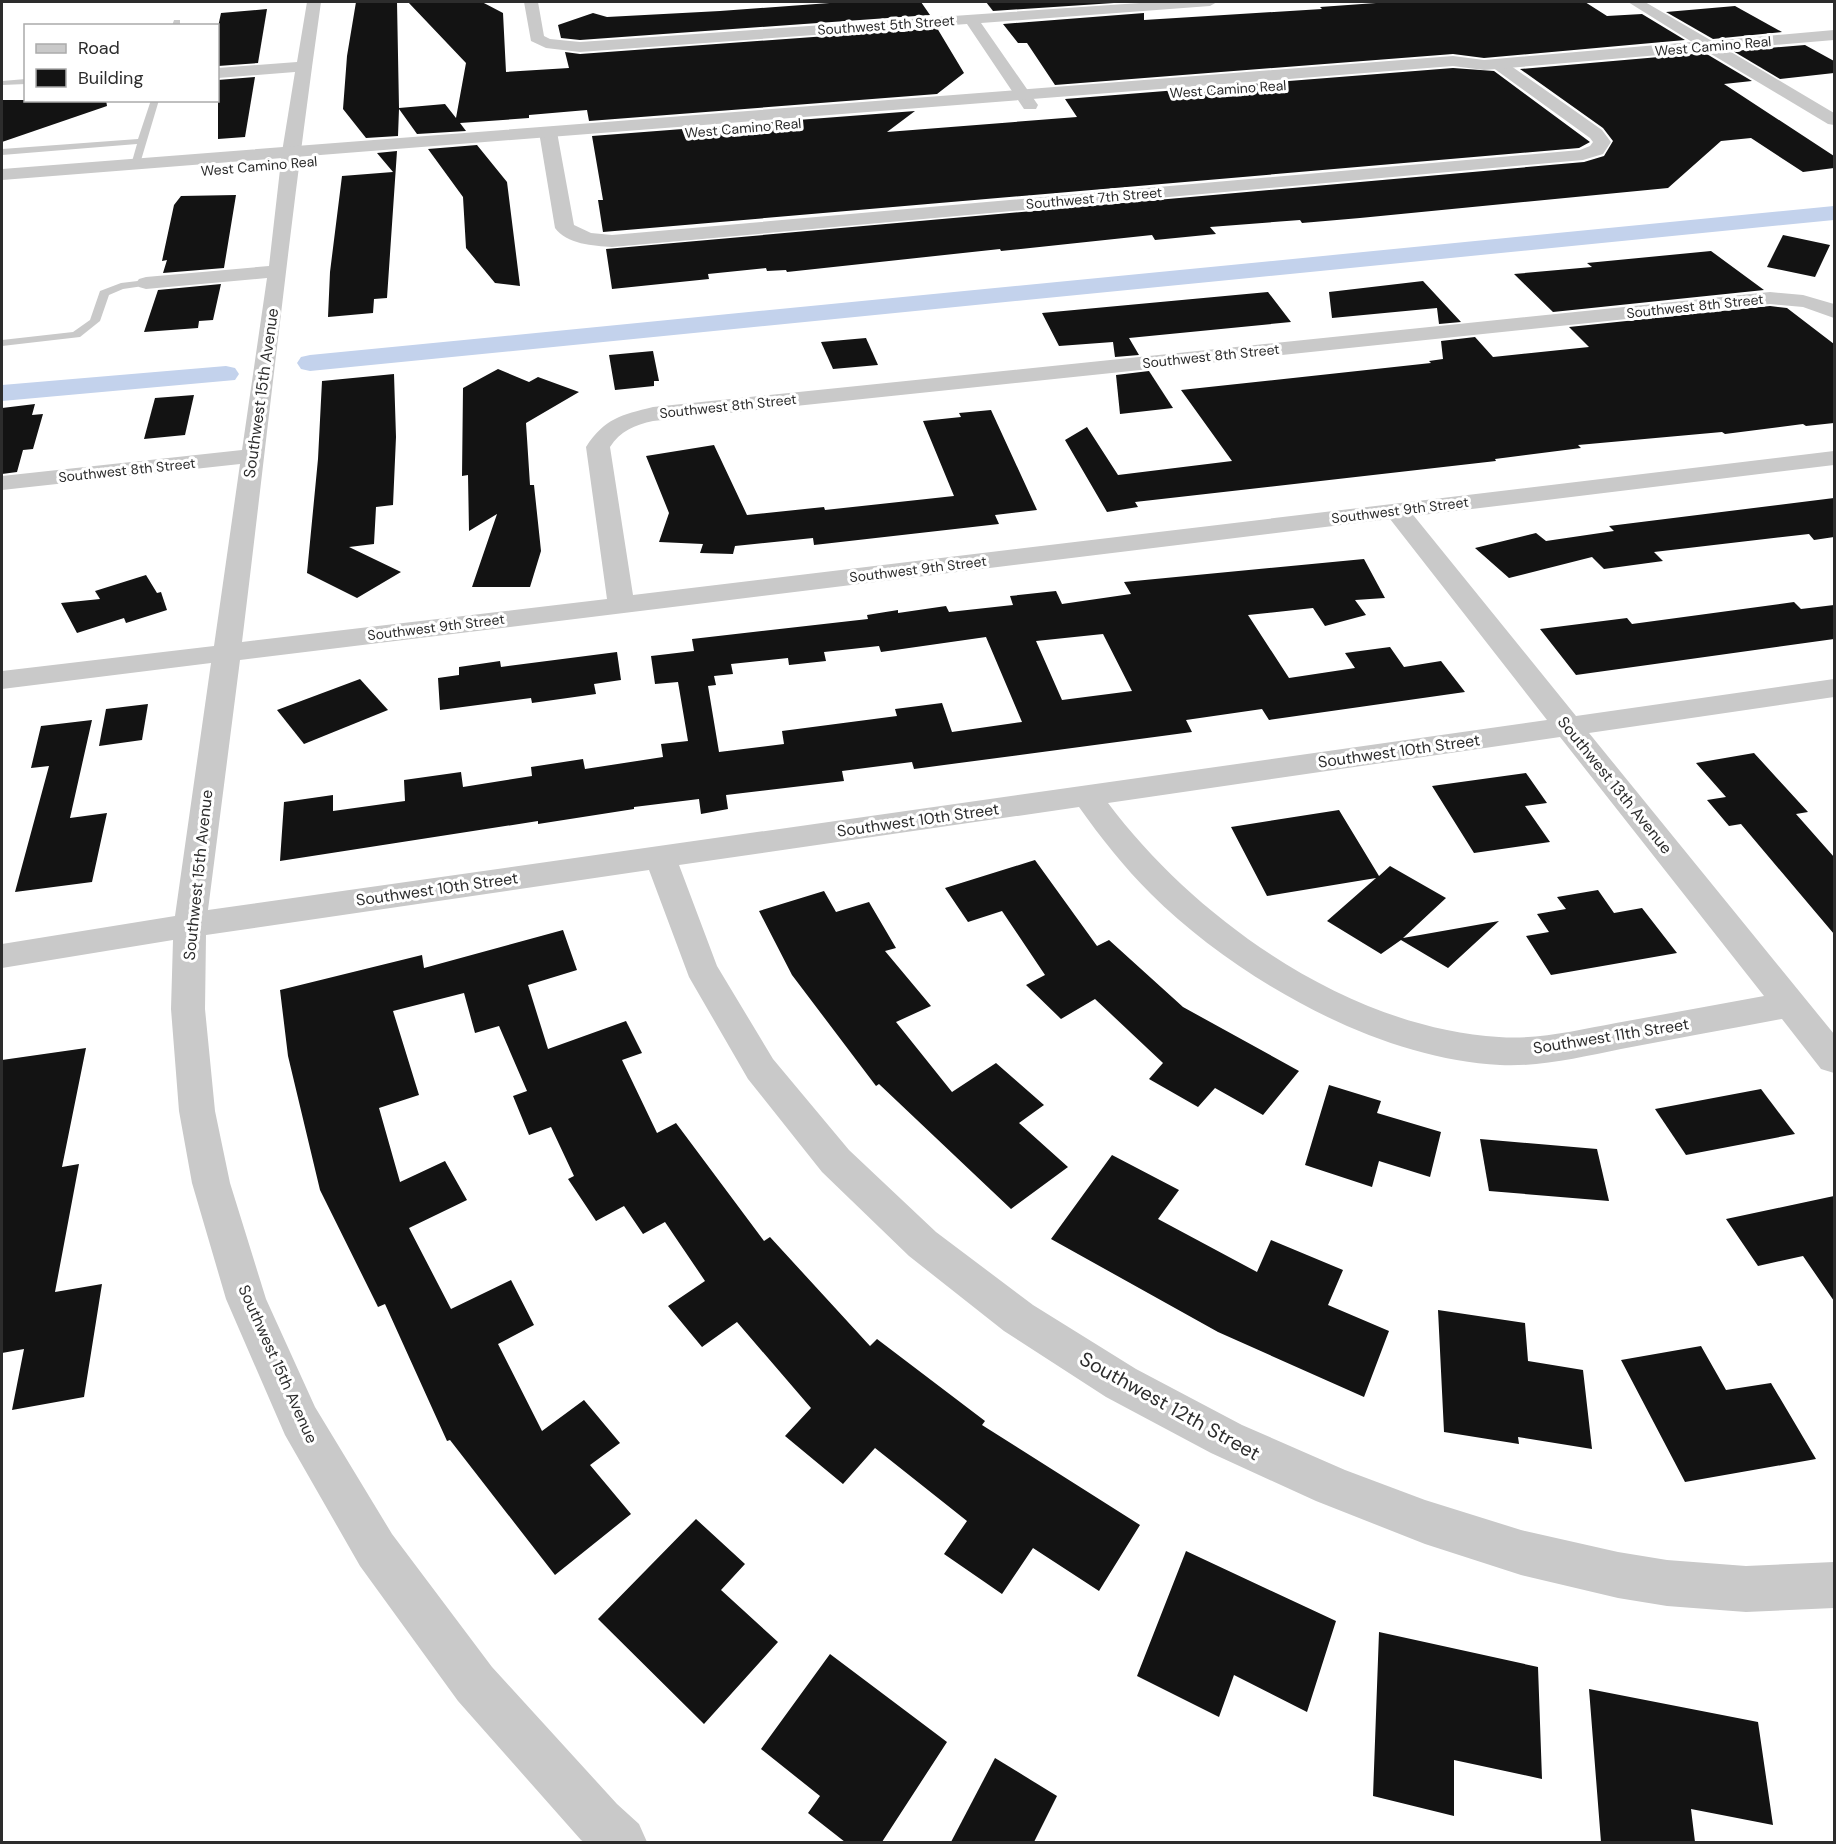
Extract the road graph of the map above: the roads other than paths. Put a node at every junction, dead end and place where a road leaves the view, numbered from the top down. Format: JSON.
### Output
{"nodes":[{"id":1,"x":314,"y":2,"type":"edge"},
{"id":2,"x":531,"y":2,"type":"edge"},
{"id":3,"x":1210,"y":2,"type":"edge"},
{"id":4,"x":1635,"y":2,"type":"edge"},
{"id":5,"x":971,"y":19,"type":"junction"},
{"id":6,"x":1834,"y":35,"type":"edge"},
{"id":7,"x":1710,"y":46,"type":"junction"},
{"id":8,"x":1491,"y":64,"type":"junction"},
{"id":9,"x":305,"y":66,"type":"junction"},
{"id":10,"x":219,"y":73,"type":"edge"},
{"id":11,"x":24,"y":81,"type":"edge"},
{"id":12,"x":2,"y":83,"type":"edge"},
{"id":13,"x":1026,"y":100,"type":"junction"},
{"id":14,"x":154,"y":102,"type":"edge"},
{"id":15,"x":1834,"y":120,"type":"edge"},
{"id":16,"x":549,"y":138,"type":"junction"},
{"id":17,"x":142,"y":141,"type":"junction"},
{"id":18,"x":2,"y":152,"type":"edge"},
{"id":19,"x":290,"y":158,"type":"junction"},
{"id":20,"x":136,"y":165,"type":"junction"},
{"id":21,"x":2,"y":175,"type":"edge"},
{"id":22,"x":2,"y":187,"type":"edge"},
{"id":23,"x":278,"y":271,"type":"junction"},
{"id":24,"x":146,"y":283,"type":"joint"},
{"id":25,"x":1834,"y":312,"type":"edge"},
{"id":26,"x":2,"y":343,"type":"edge"},
{"id":27,"x":252,"y":456,"type":"junction"},
{"id":28,"x":1834,"y":458,"type":"edge"},
{"id":29,"x":2,"y":483,"type":"edge"},
{"id":30,"x":1396,"y":511,"type":"junction"},
{"id":31,"x":621,"y":605,"type":"junction"},
{"id":32,"x":225,"y":653,"type":"junction"},
{"id":33,"x":2,"y":680,"type":"edge"},
{"id":34,"x":1834,"y":688,"type":"edge"},
{"id":35,"x":1568,"y":726,"type":"junction"},
{"id":36,"x":1087,"y":796,"type":"junction"},
{"id":37,"x":660,"y":857,"type":"junction"},
{"id":38,"x":190,"y":925,"type":"junction"},
{"id":39,"x":2,"y":956,"type":"edge"},
{"id":40,"x":1791,"y":1004,"type":"junction"},
{"id":41,"x":1834,"y":1059,"type":"edge"},
{"id":42,"x":1834,"y":1585,"type":"edge"},
{"id":43,"x":621,"y":1842,"type":"edge"}],
"edges":[{"from":1,"to":9,"type":"street","name":"Southwest 15th Avenue"},
{"from":2,"to":5,"type":"street","name":"Southwest 5th Street"},
{"from":3,"to":5,"type":"street","name":"Southwest 5th Street"},
{"from":4,"to":7,"type":"street"},
{"from":5,"to":13,"type":"street"},
{"from":6,"to":7,"type":"street","name":"West Camino Real"},
{"from":7,"to":8,"type":"street","name":"West Camino Real"},
{"from":7,"to":15,"type":"street"},
{"from":8,"to":13,"type":"street","name":"West Camino Real"},
{"from":8,"to":16,"type":"street","name":"Southwest 7th Street"},
{"from":9,"to":10,"type":"street"},
{"from":9,"to":19,"type":"street","name":"Southwest 15th Avenue"},
{"from":11,"to":12,"type":"lane"},
{"from":13,"to":16,"type":"street","name":"West Camino Real"},
{"from":14,"to":17,"type":"lane"},
{"from":16,"to":19,"type":"street","name":"West Camino Real"},
{"from":17,"to":18,"type":"lane"},
{"from":17,"to":20,"type":"lane"},
{"from":19,"to":20,"type":"street","name":"West Camino Real"},
{"from":19,"to":22,"type":"street","name":"West Camino Real"},
{"from":19,"to":23,"type":"street","name":"Southwest 15th Avenue"},
{"from":20,"to":21,"type":"street","name":"West Camino Real"},
{"from":23,"to":24,"type":"street"},
{"from":23,"to":27,"type":"street","name":"Southwest 15th Avenue"},
{"from":24,"to":26,"type":"lane"},
{"from":25,"to":31,"type":"street","name":"Southwest 8th Street"},
{"from":27,"to":29,"type":"street","name":"Southwest 8th Street"},
{"from":27,"to":32,"type":"street","name":"Southwest 15th Avenue"},
{"from":28,"to":30,"type":"street","name":"Southwest 9th Street"},
{"from":30,"to":31,"type":"street","name":"Southwest 9th Street"},
{"from":30,"to":35,"type":"street","name":"Southwest 13th Avenue"},
{"from":31,"to":32,"type":"street","name":"Southwest 9th Street"},
{"from":32,"to":33,"type":"street","name":"Southwest 9th Street"},
{"from":32,"to":38,"type":"street","name":"Southwest 15th Avenue"},
{"from":34,"to":35,"type":"street","name":"Southwest 10th Street"},
{"from":35,"to":36,"type":"street","name":"Southwest 10th Street"},
{"from":35,"to":40,"type":"street","name":"Southwest 13th Avenue"},
{"from":36,"to":37,"type":"street","name":"Southwest 10th Street"},
{"from":36,"to":40,"type":"street","name":"Southwest 11th Street"},
{"from":37,"to":38,"type":"street","name":"Southwest 10th Street"},
{"from":37,"to":42,"type":"street","name":"Southwest 12th Street"},
{"from":38,"to":39,"type":"street","name":"Southwest 10th Street"},
{"from":38,"to":43,"type":"street","name":"Southwest 15th Avenue"},
{"from":40,"to":41,"type":"street","name":"Southwest 13th Avenue"}]}
